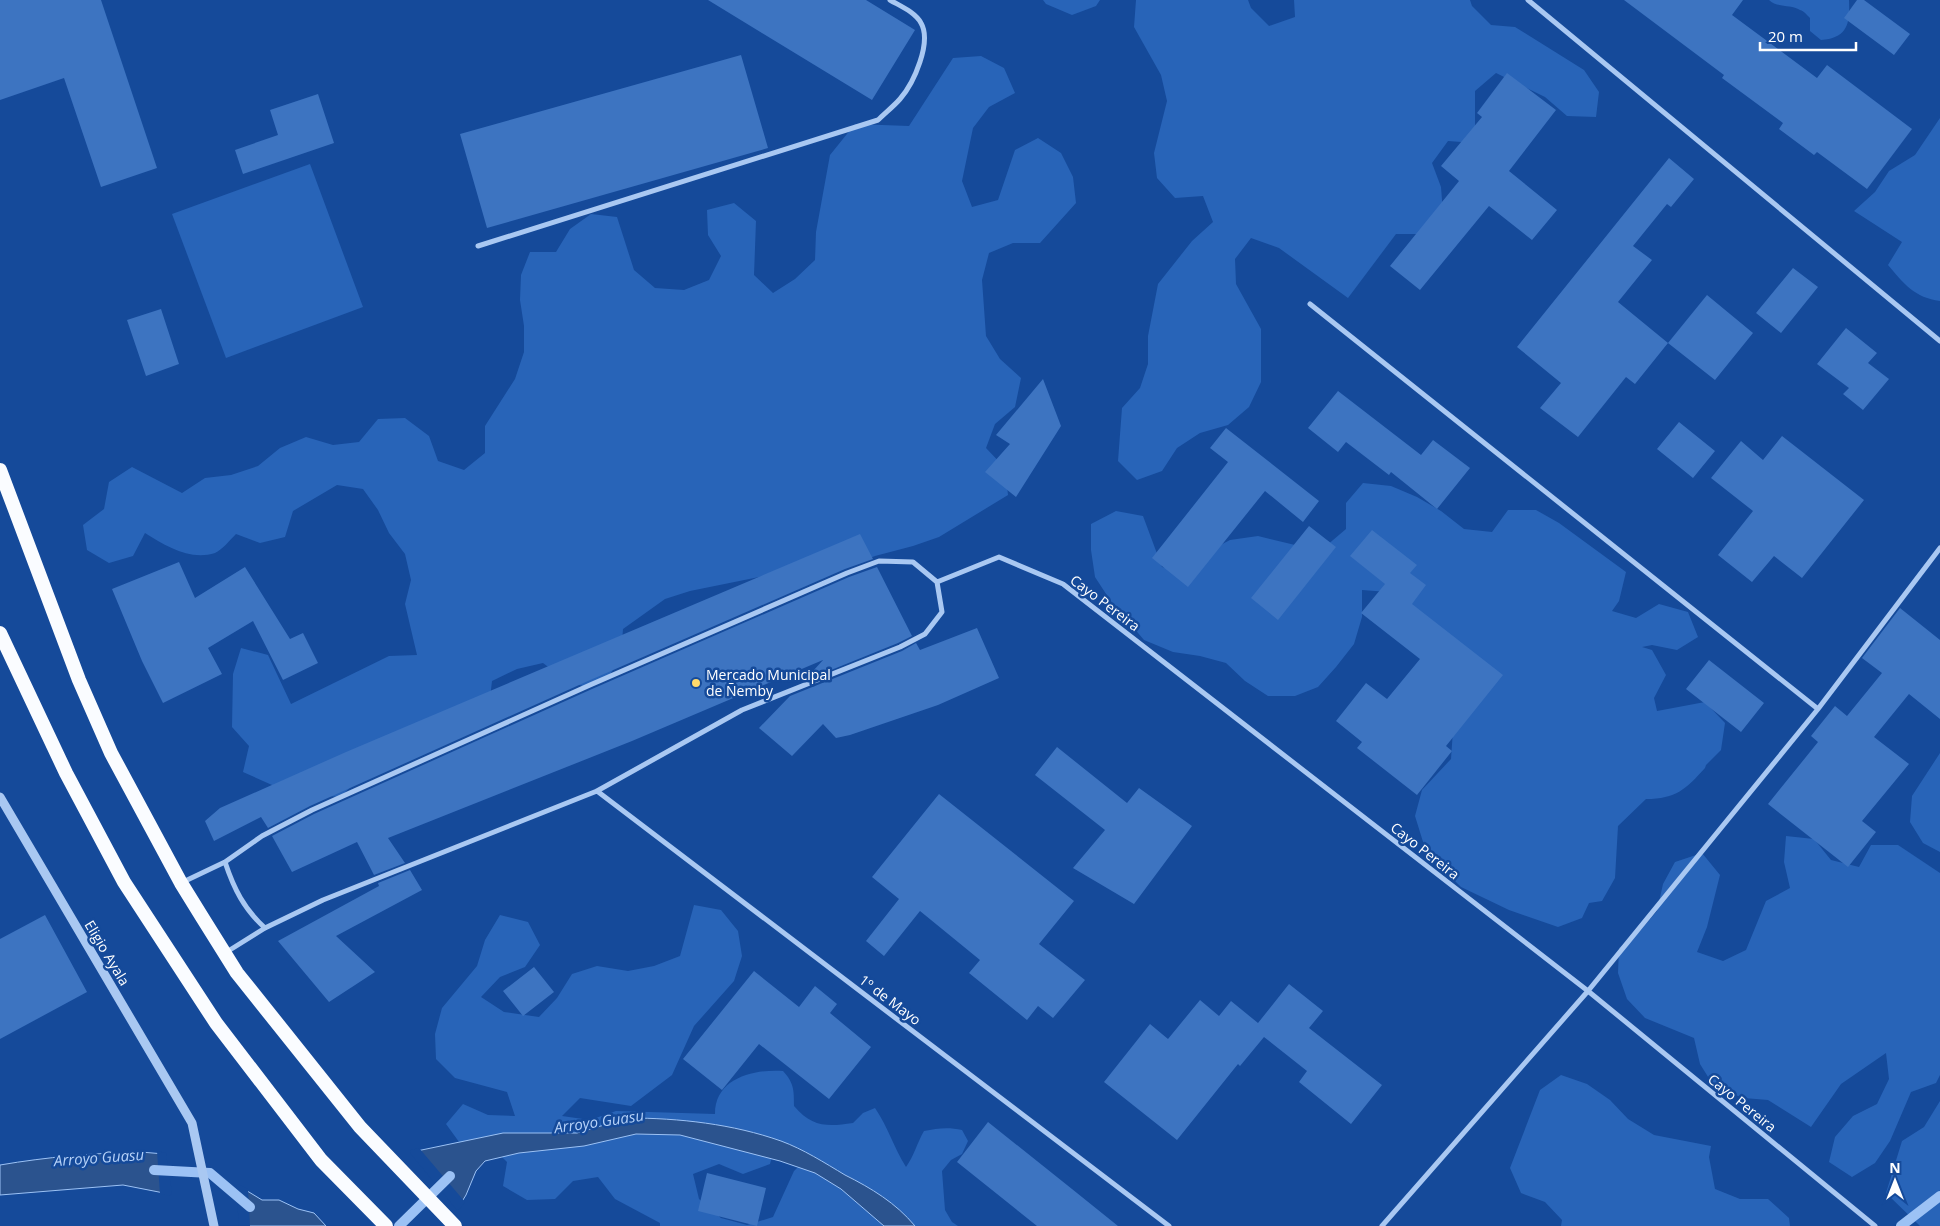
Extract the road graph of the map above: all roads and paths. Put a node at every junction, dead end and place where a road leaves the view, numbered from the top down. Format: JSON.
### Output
{"nodes":[{"id":1,"x":890,"y":0,"type":"edge"},
{"id":2,"x":1528,"y":0,"type":"edge"},
{"id":3,"x":478,"y":246,"type":"dead end"},
{"id":4,"x":1310,"y":304,"type":"dead end"},
{"id":5,"x":1940,"y":341,"type":"edge"},
{"id":6,"x":0,"y":470,"type":"edge"},
{"id":7,"x":1940,"y":548,"type":"edge"},
{"id":8,"x":937,"y":582,"type":"junction"},
{"id":9,"x":0,"y":633,"type":"edge"},
{"id":10,"x":1818,"y":709,"type":"junction"},
{"id":11,"x":597,"y":791,"type":"junction"},
{"id":12,"x":0,"y":797,"type":"edge"},
{"id":13,"x":2,"y":808,"type":"edge"},
{"id":14,"x":225,"y":862,"type":"junction"},
{"id":15,"x":181,"y":883,"type":"junction"},
{"id":16,"x":265,"y":928,"type":"junction"},
{"id":17,"x":225,"y":954,"type":"junction"},
{"id":18,"x":1588,"y":991,"type":"junction"},
{"id":19,"x":214,"y":1226,"type":"edge"},
{"id":20,"x":386,"y":1226,"type":"edge"},
{"id":21,"x":455,"y":1226,"type":"edge"},
{"id":22,"x":1169,"y":1226,"type":"edge"},
{"id":23,"x":1382,"y":1226,"type":"edge"},
{"id":24,"x":1876,"y":1226,"type":"edge"}],
"edges":[{"from":1,"to":3,"type":"street"},
{"from":2,"to":5,"type":"street"},
{"from":4,"to":10,"type":"street"},
{"from":6,"to":15,"type":"highway"},
{"from":7,"to":10,"type":"street"},
{"from":8,"to":11,"type":"street"},
{"from":8,"to":14,"type":"street"},
{"from":8,"to":18,"type":"street","name":"Cayo Pereira"},
{"from":9,"to":20,"type":"highway"},
{"from":10,"to":18,"type":"street"},
{"from":11,"to":16,"type":"street"},
{"from":11,"to":22,"type":"street","name":"1º de Mayo"},
{"from":12,"to":13,"type":"street","name":"Eligio Ayala"},
{"from":13,"to":19,"type":"street","name":"Eligio Ayala"},
{"from":14,"to":15,"type":"street"},
{"from":14,"to":16,"type":"street"},
{"from":15,"to":17,"type":"highway"},
{"from":16,"to":17,"type":"street"},
{"from":17,"to":21,"type":"highway"},
{"from":18,"to":23,"type":"street"},
{"from":18,"to":24,"type":"street","name":"Cayo Pereira"}]}
